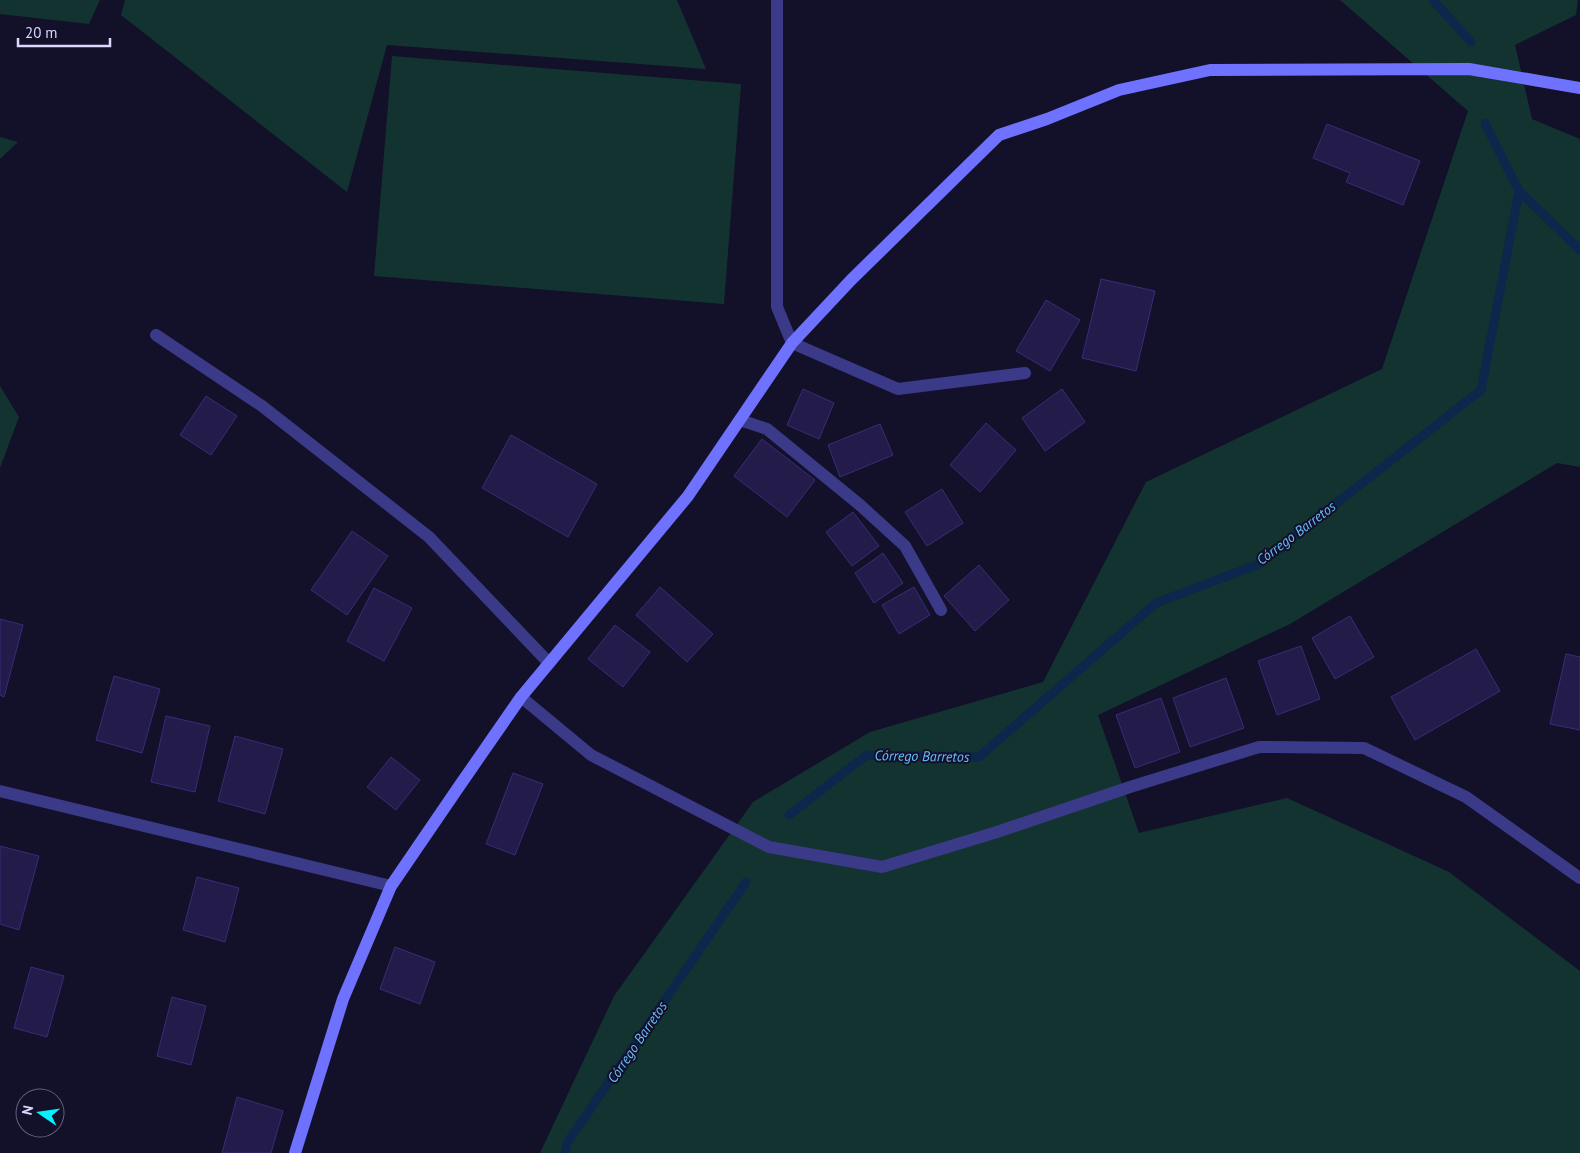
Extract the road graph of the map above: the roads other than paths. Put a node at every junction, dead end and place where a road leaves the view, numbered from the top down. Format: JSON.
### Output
{"nodes":[{"id":1,"x":777,"y":0,"type":"edge"},
{"id":2,"x":1580,"y":88,"type":"edge"},
{"id":3,"x":156,"y":336,"type":"dead end"},
{"id":4,"x":792,"y":344,"type":"junction"},
{"id":5,"x":1025,"y":373,"type":"dead end"},
{"id":6,"x":740,"y":420,"type":"junction"},
{"id":7,"x":941,"y":610,"type":"dead end"},
{"id":8,"x":549,"y":663,"type":"junction"},
{"id":9,"x":521,"y":697,"type":"junction"},
{"id":10,"x":0,"y":791,"type":"edge"},
{"id":11,"x":1580,"y":878,"type":"edge"},
{"id":12,"x":391,"y":886,"type":"junction"},
{"id":13,"x":295,"y":1153,"type":"edge"}],
"edges":[{"from":1,"to":4,"type":"street"},
{"from":2,"to":4,"type":"main road"},
{"from":3,"to":8,"type":"street"},
{"from":4,"to":5,"type":"street"},
{"from":4,"to":6,"type":"main road"},
{"from":6,"to":7,"type":"street"},
{"from":6,"to":8,"type":"main road"},
{"from":8,"to":9,"type":"main road"},
{"from":9,"to":11,"type":"street"},
{"from":9,"to":12,"type":"main road"},
{"from":10,"to":12,"type":"street"},
{"from":12,"to":13,"type":"main road"}]}
